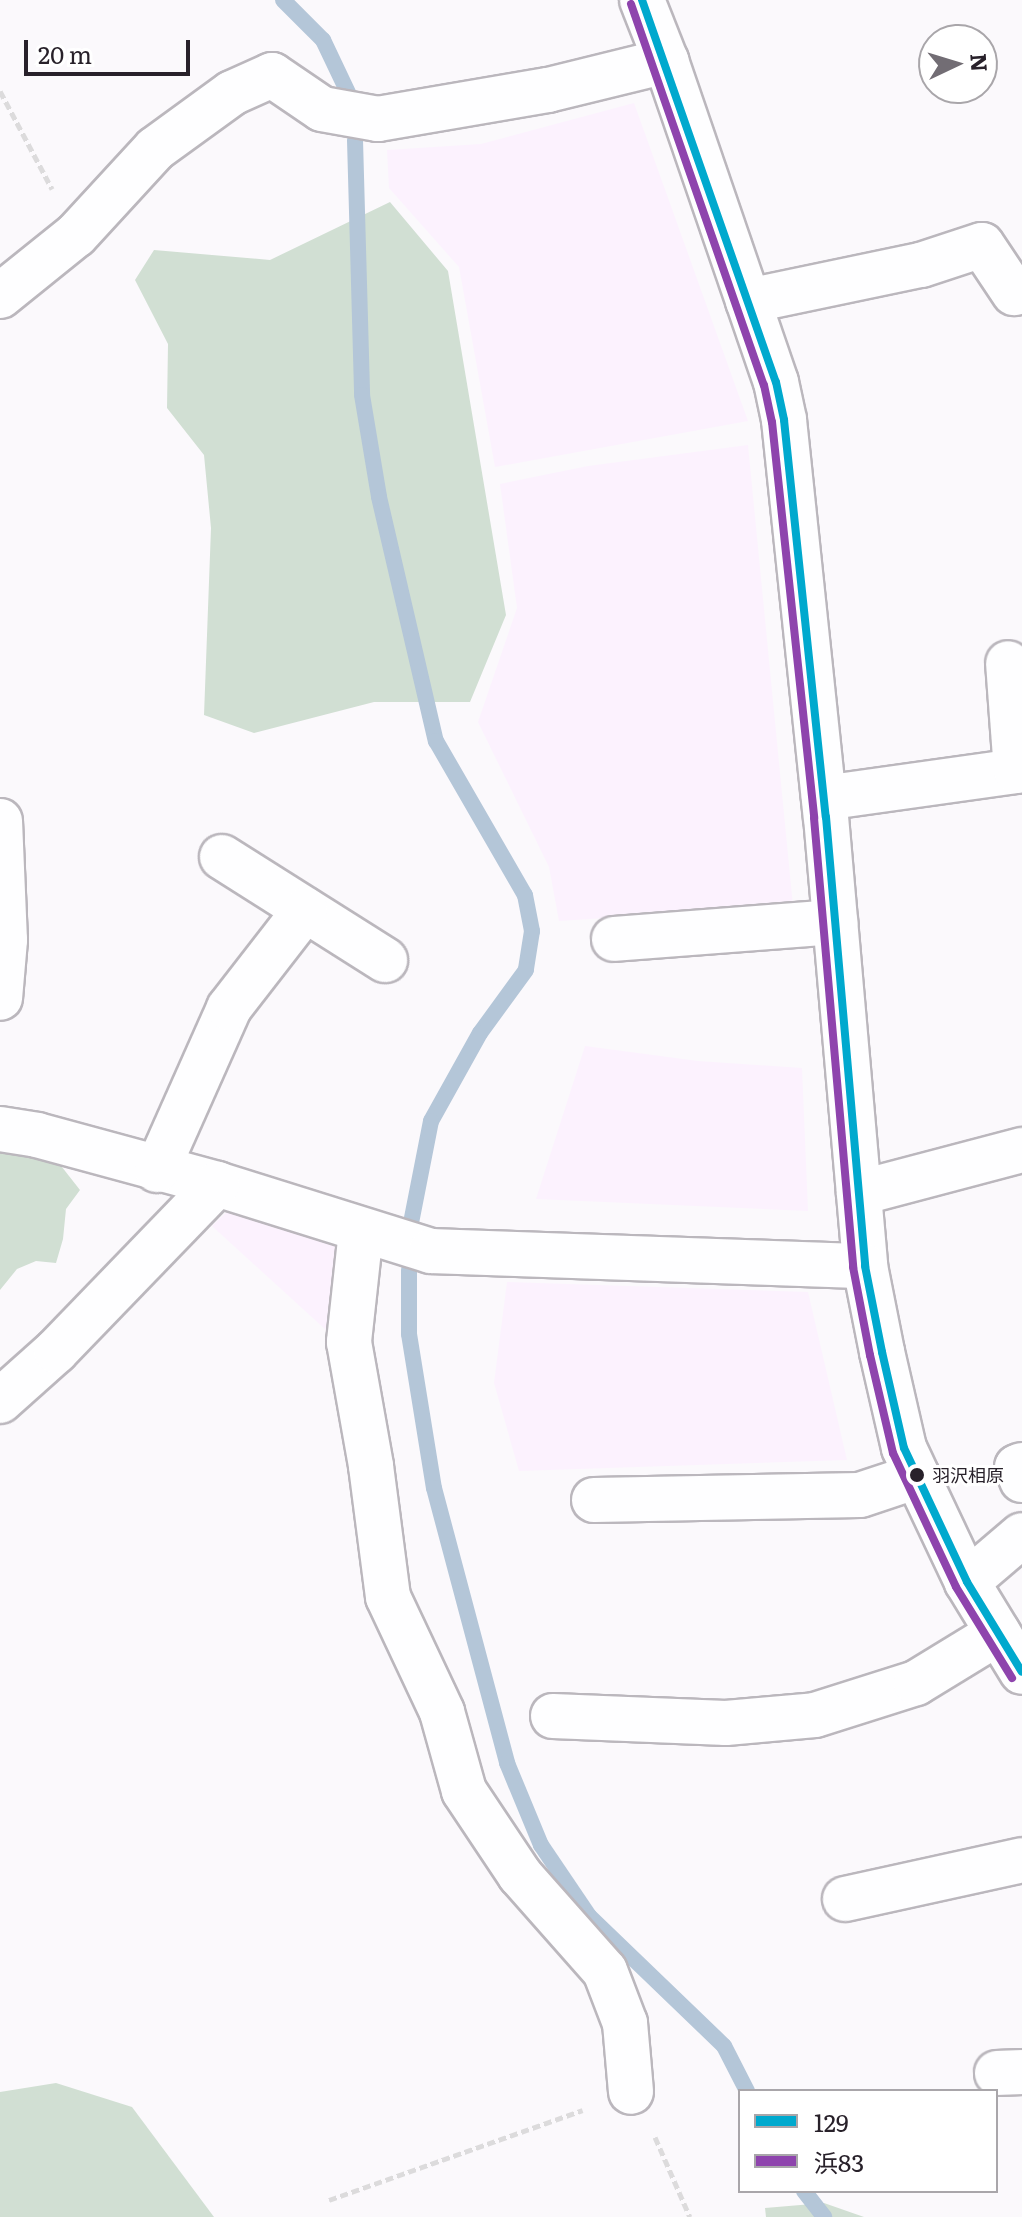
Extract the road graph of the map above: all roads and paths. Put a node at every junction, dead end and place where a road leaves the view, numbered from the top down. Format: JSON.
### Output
{"nodes":[{"id":1,"x":655,"y":3,"type":"edge"},
{"id":2,"x":666,"y":61,"type":"junction"},
{"id":3,"x":0,"y":91,"type":"edge"},
{"id":4,"x":76,"y":235,"type":"junction"},
{"id":5,"x":1014,"y":293,"type":"dead end"},
{"id":6,"x":0,"y":296,"type":"edge"},
{"id":7,"x":748,"y":301,"type":"junction"},
{"id":8,"x":1008,"y":663,"type":"dead end"},
{"id":9,"x":1019,"y":772,"type":"edge"},
{"id":10,"x":824,"y":798,"type":"junction"},
{"id":11,"x":0,"y":821,"type":"edge"},
{"id":12,"x":222,"y":857,"type":"dead end"},
{"id":13,"x":305,"y":910,"type":"junction"},
{"id":14,"x":835,"y":922,"type":"junction"},
{"id":15,"x":614,"y":939,"type":"dead end"},
{"id":16,"x":3,"y":940,"type":"edge"},
{"id":17,"x":385,"y":960,"type":"dead end"},
{"id":18,"x":0,"y":998,"type":"edge"},
{"id":19,"x":0,"y":1129,"type":"edge"},
{"id":20,"x":1022,"y":1150,"type":"edge"},
{"id":21,"x":157,"y":1170,"type":"junction"},
{"id":22,"x":217,"y":1184,"type":"junction"},
{"id":23,"x":859,"y":1193,"type":"junction"},
{"id":24,"x":361,"y":1231,"type":"junction"},
{"id":25,"x":865,"y":1266,"type":"junction"},
{"id":26,"x":0,"y":1401,"type":"edge"},
{"id":27,"x":1022,"y":1465,"type":"edge"},
{"id":28,"x":917,"y":1476,"type":"junction"},
{"id":29,"x":1022,"y":1480,"type":"edge"},
{"id":30,"x":594,"y":1500,"type":"dead end"},
{"id":31,"x":1022,"y":1535,"type":"edge"},
{"id":32,"x":967,"y":1582,"type":"junction"},
{"id":33,"x":998,"y":1633,"type":"junction"},
{"id":34,"x":1022,"y":1672,"type":"edge"},
{"id":35,"x":553,"y":1716,"type":"dead end"},
{"id":36,"x":1022,"y":1860,"type":"edge"},
{"id":37,"x":845,"y":1899,"type":"dead end"},
{"id":38,"x":631,"y":2092,"type":"junction"},
{"id":39,"x":329,"y":2200,"type":"dead end"},
{"id":40,"x":690,"y":2217,"type":"edge"}],
"edges":[{"from":1,"to":2,"type":"street"},
{"from":2,"to":4,"type":"street"},
{"from":2,"to":7,"type":"street"},
{"from":3,"to":4,"type":"path"},
{"from":4,"to":6,"type":"street"},
{"from":5,"to":7,"type":"street"},
{"from":7,"to":10,"type":"street"},
{"from":8,"to":9,"type":"street"},
{"from":9,"to":10,"type":"street"},
{"from":10,"to":14,"type":"street"},
{"from":11,"to":16,"type":"street"},
{"from":12,"to":13,"type":"street"},
{"from":13,"to":17,"type":"street"},
{"from":13,"to":21,"type":"street"},
{"from":14,"to":15,"type":"street"},
{"from":14,"to":23,"type":"street"},
{"from":16,"to":18,"type":"street"},
{"from":19,"to":21,"type":"street"},
{"from":20,"to":23,"type":"street"},
{"from":21,"to":22,"type":"street"},
{"from":22,"to":24,"type":"street"},
{"from":22,"to":26,"type":"street"},
{"from":23,"to":25,"type":"street"},
{"from":24,"to":25,"type":"street"},
{"from":24,"to":38,"type":"street"},
{"from":25,"to":28,"type":"street"},
{"from":27,"to":29,"type":"street"},
{"from":28,"to":30,"type":"street"},
{"from":28,"to":32,"type":"street"},
{"from":31,"to":32,"type":"street"},
{"from":32,"to":33,"type":"street"},
{"from":33,"to":34,"type":"street"},
{"from":33,"to":35,"type":"street"},
{"from":36,"to":37,"type":"street"},
{"from":38,"to":39,"type":"path"},
{"from":38,"to":40,"type":"path"}]}
